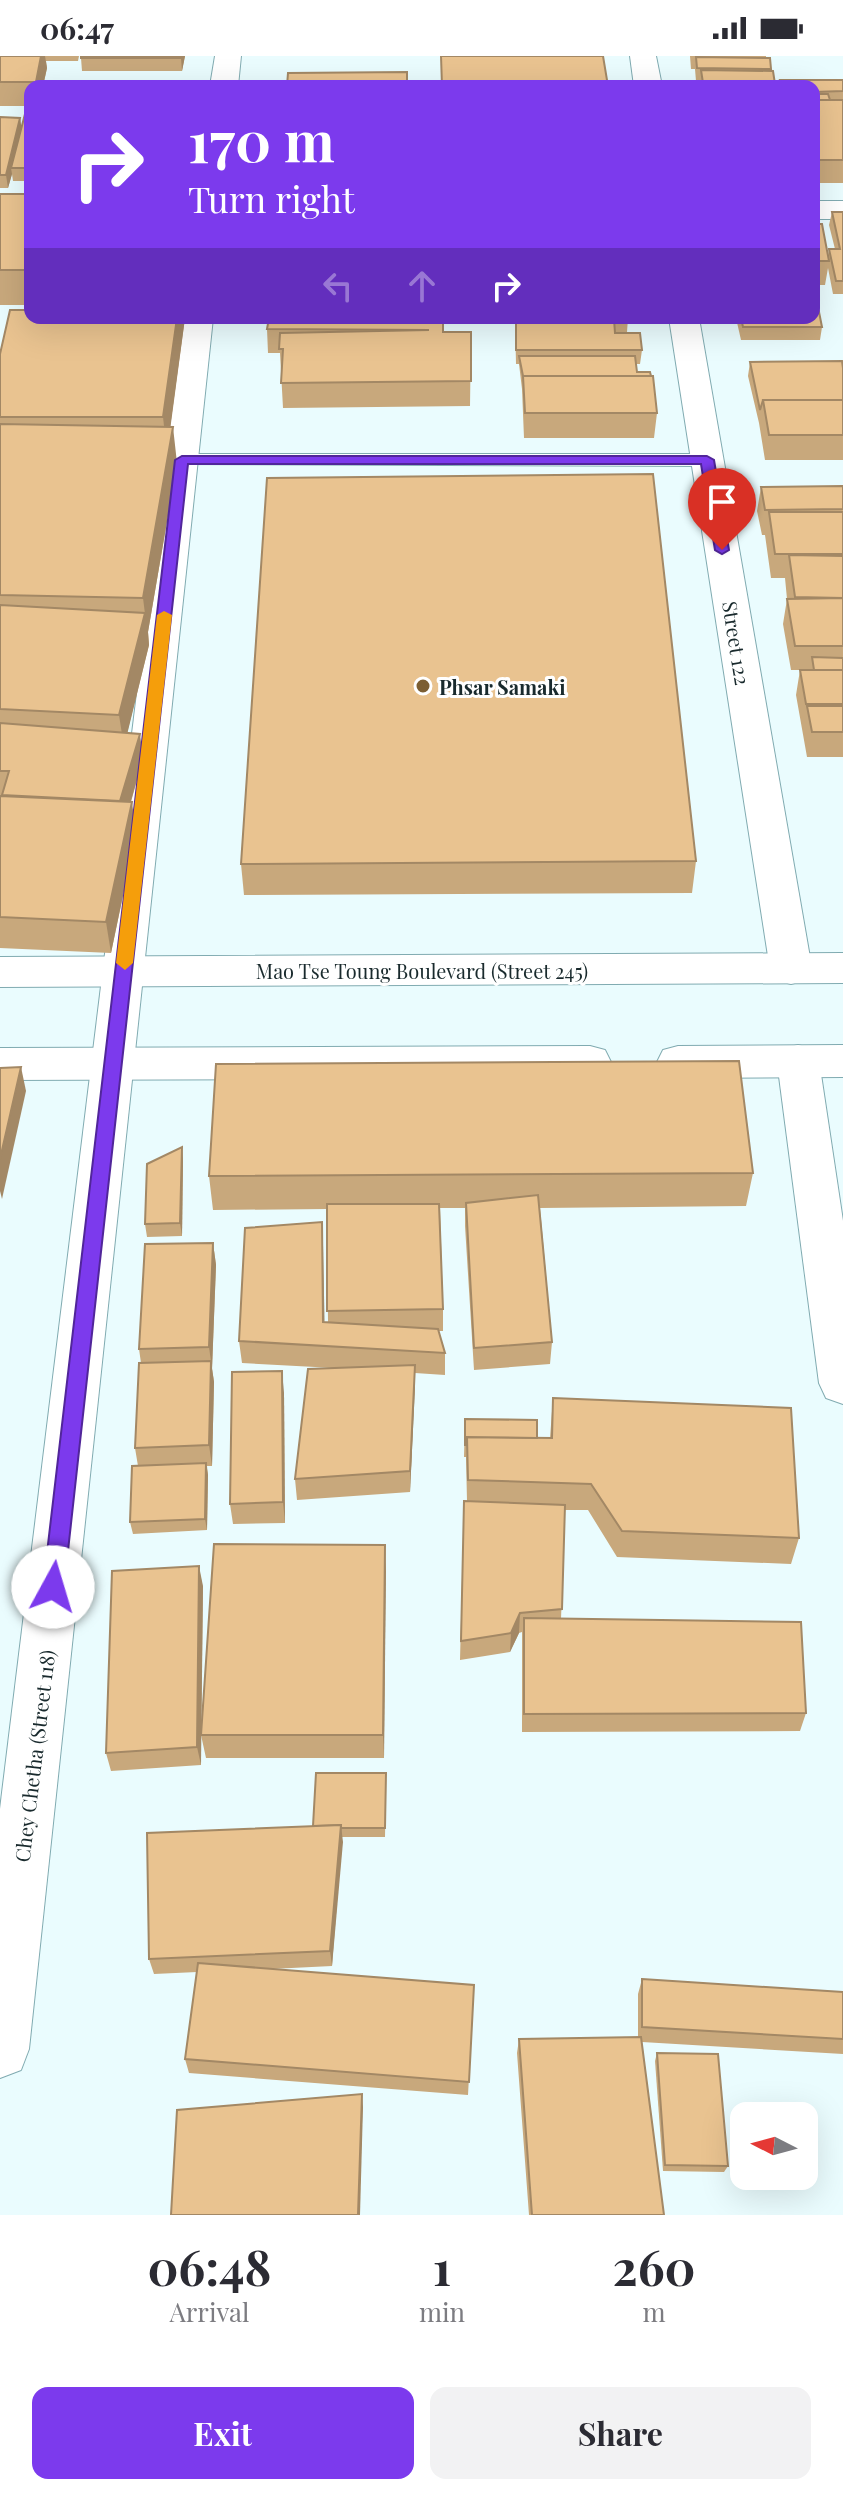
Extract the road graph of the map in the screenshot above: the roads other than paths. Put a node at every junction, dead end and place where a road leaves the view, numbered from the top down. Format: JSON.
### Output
{"nodes":[{"id":1,"x":228,"y":56,"type":"edge"},
{"id":2,"x":643,"y":56,"type":"edge"},
{"id":3,"x":225,"y":80,"type":"edge"},
{"id":4,"x":647,"y":80,"type":"edge"},
{"id":5,"x":820,"y":210,"type":"edge"},
{"id":6,"x":843,"y":210,"type":"edge"},
{"id":7,"x":197,"y":324,"type":"edge"},
{"id":8,"x":685,"y":324,"type":"edge"},
{"id":9,"x":182,"y":460,"type":"junction"},
{"id":10,"x":707,"y":460,"type":"junction"},
{"id":11,"x":843,"y":968,"type":"edge"},
{"id":12,"x":791,"y":969,"type":"junction"},
{"id":13,"x":0,"y":972,"type":"edge"},
{"id":14,"x":124,"y":972,"type":"junction"},
{"id":15,"x":798,"y":1061,"type":"junction"},
{"id":16,"x":843,"y":1061,"type":"edge"},
{"id":17,"x":113,"y":1063,"type":"junction"},
{"id":18,"x":0,"y":1064,"type":"edge"},
{"id":19,"x":843,"y":1383,"type":"edge"},
{"id":20,"x":0,"y":2049,"type":"edge"}],
"edges":[{"from":1,"to":3,"type":"street"},
{"from":2,"to":4,"type":"street"},
{"from":5,"to":6,"type":"street"},
{"from":7,"to":9,"type":"street","name":"Chey Chetha (Street 118)"},
{"from":8,"to":10,"type":"street","name":"Street 122"},
{"from":9,"to":10,"type":"lane"},
{"from":9,"to":14,"type":"street","name":"Chey Chetha (Street 118)"},
{"from":10,"to":12,"type":"street","name":"Street 122"},
{"from":11,"to":12,"type":"street","name":"Mao Tse Toung Boulevard (Street 245)"},
{"from":12,"to":14,"type":"street","name":"Mao Tse Toung Boulevard (Street 245)"},
{"from":13,"to":14,"type":"street","name":"Mao Tse Toung Boulevard (Street 245)"},
{"from":14,"to":17,"type":"street","name":"Chey Chetha (Street 118)"},
{"from":15,"to":16,"type":"street"},
{"from":15,"to":17,"type":"street"},
{"from":15,"to":19,"type":"street"},
{"from":17,"to":18,"type":"street"},
{"from":17,"to":20,"type":"street","name":"Chey Chetha (Street 118)"}]}
